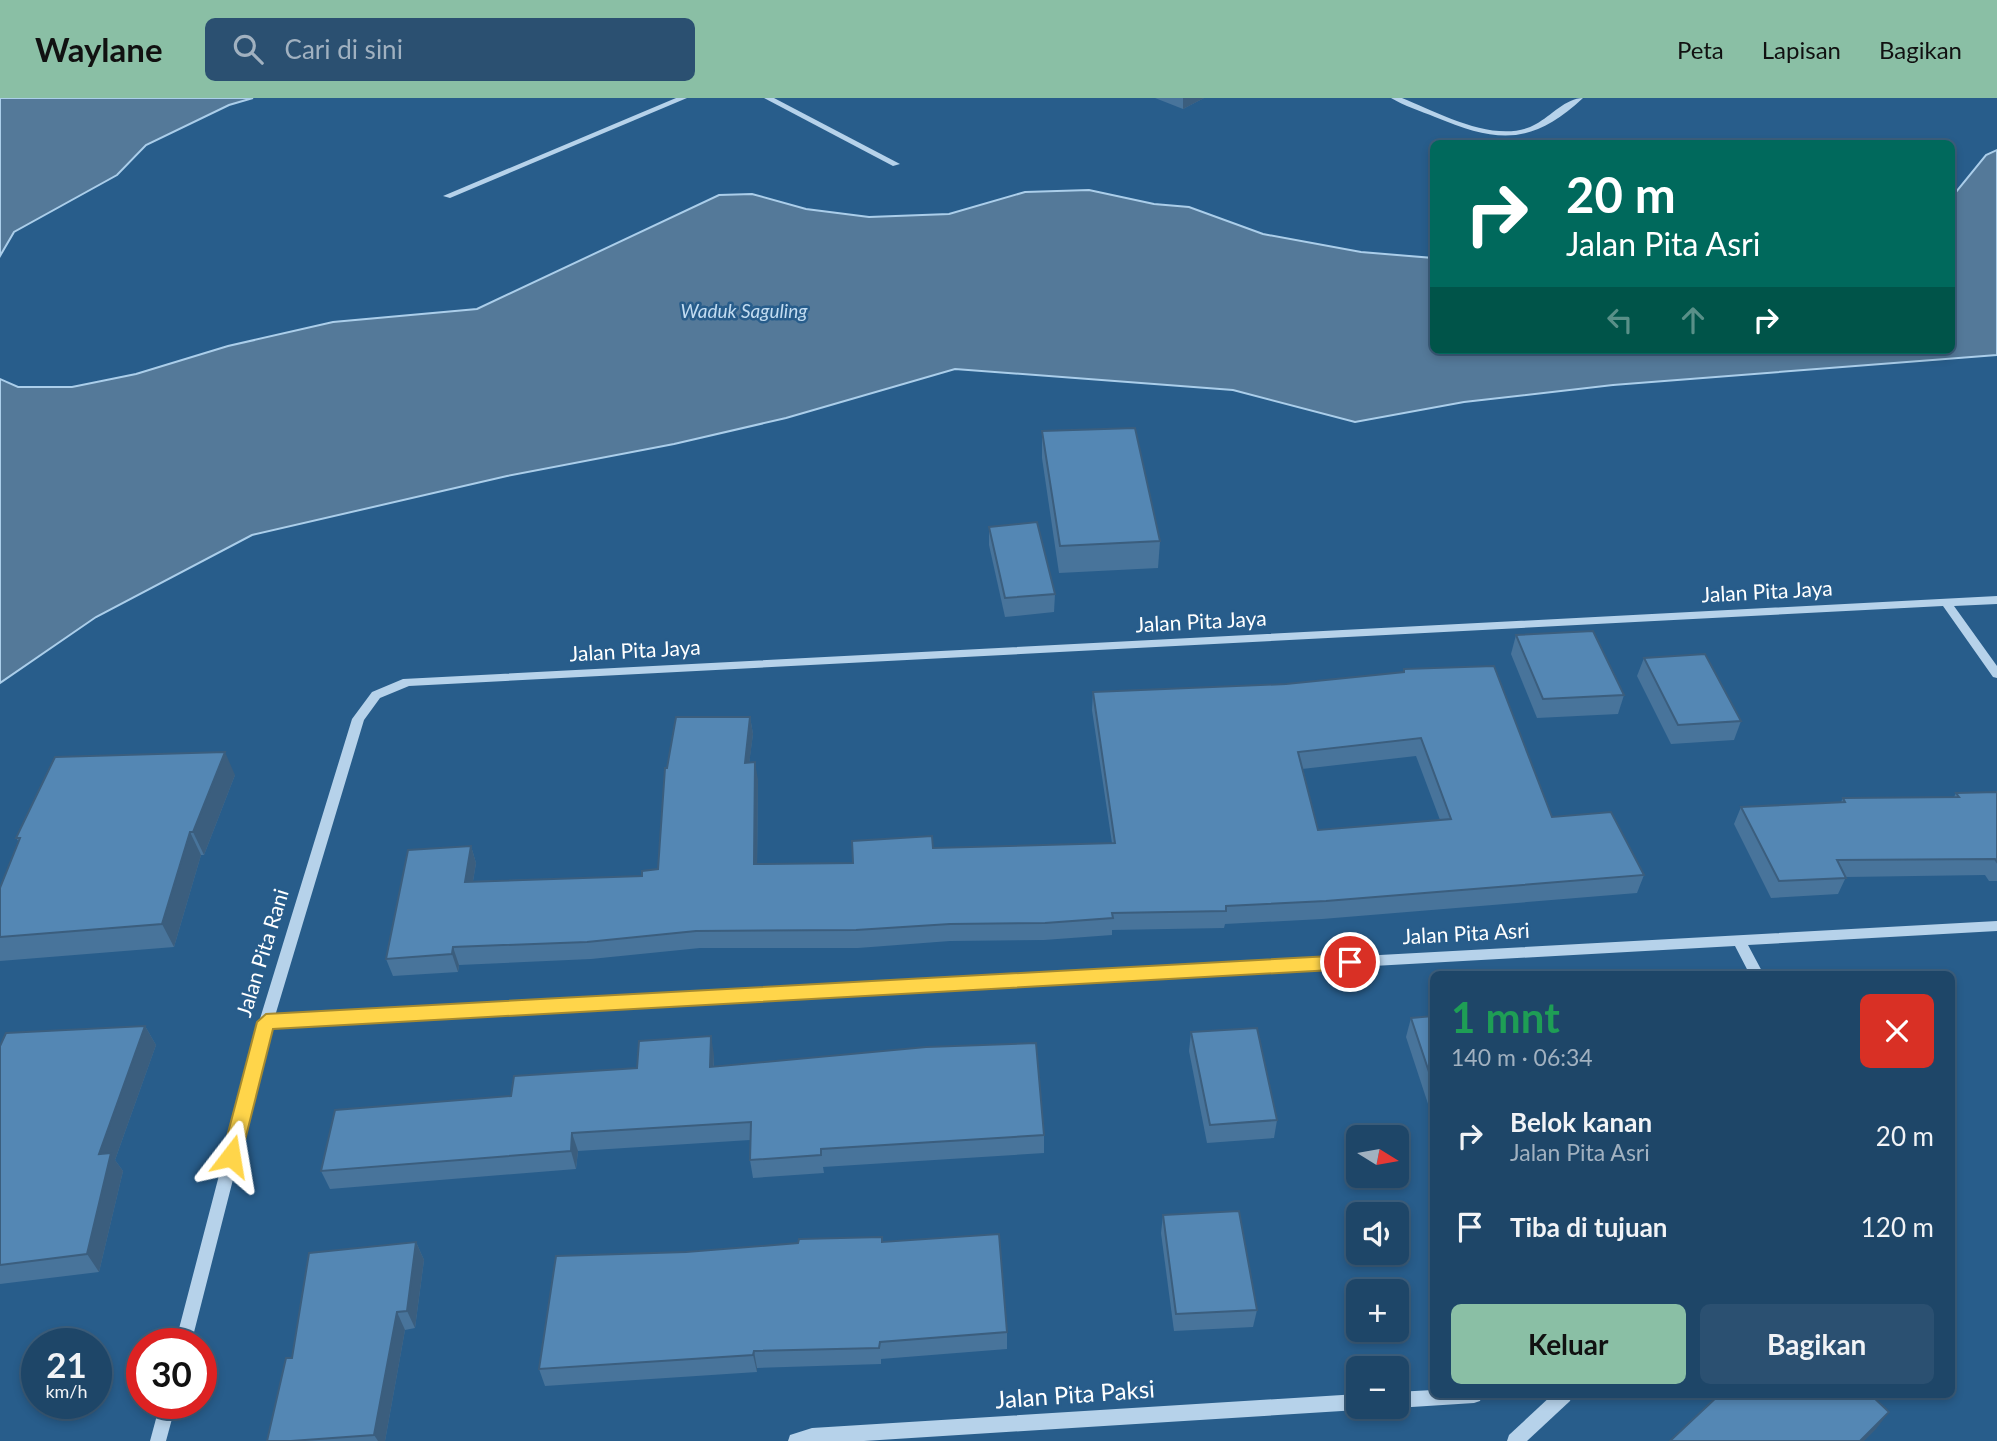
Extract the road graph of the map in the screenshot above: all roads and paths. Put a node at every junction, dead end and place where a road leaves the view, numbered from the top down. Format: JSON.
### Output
{"nodes":[{"id":1,"x":683,"y":98,"type":"edge"},
{"id":2,"x":768,"y":98,"type":"edge"},
{"id":3,"x":1395,"y":98,"type":"edge"},
{"id":4,"x":1579,"y":98,"type":"edge"},
{"id":5,"x":896,"y":164,"type":"dead end"},
{"id":6,"x":447,"y":196,"type":"dead end"},
{"id":7,"x":1997,"y":600,"type":"edge"},
{"id":8,"x":1946,"y":602,"type":"junction"},
{"id":9,"x":1997,"y":674,"type":"edge"},
{"id":10,"x":407,"y":682,"type":"joint"},
{"id":11,"x":1997,"y":926,"type":"edge"},
{"id":12,"x":1739,"y":940,"type":"junction"},
{"id":13,"x":1755,"y":971,"type":"edge"},
{"id":14,"x":266,"y":1022,"type":"junction"},
{"id":15,"x":187,"y":1328,"type":"edge"},
{"id":16,"x":1430,"y":1398,"type":"edge"},
{"id":17,"x":1561,"y":1398,"type":"edge"},
{"id":18,"x":1409,"y":1399,"type":"edge"},
{"id":19,"x":1346,"y":1403,"type":"edge"},
{"id":20,"x":164,"y":1419,"type":"edge"},
{"id":21,"x":158,"y":1441,"type":"edge"},
{"id":22,"x":796,"y":1441,"type":"edge"},
{"id":23,"x":1515,"y":1441,"type":"edge"}],
"edges":[{"from":1,"to":6,"type":"street"},
{"from":2,"to":5,"type":"street"},
{"from":3,"to":4,"type":"street"},
{"from":7,"to":8,"type":"street","name":"Jalan Pita Jaya"},
{"from":8,"to":9,"type":"street"},
{"from":8,"to":10,"type":"street","name":"Jalan Pita Jaya"},
{"from":10,"to":14,"type":"street","name":"Jalan Pita Rani"},
{"from":11,"to":12,"type":"street","name":"Jalan Pita Asri"},
{"from":12,"to":13,"type":"street"},
{"from":12,"to":14,"type":"street","name":"Jalan Pita Asri"},
{"from":14,"to":15,"type":"street","name":"Jalan Pita Rani"},
{"from":16,"to":18,"type":"street"},
{"from":17,"to":23,"type":"street"},
{"from":19,"to":22,"type":"street","name":"Jalan Pita Paksi"},
{"from":20,"to":21,"type":"street"}]}
